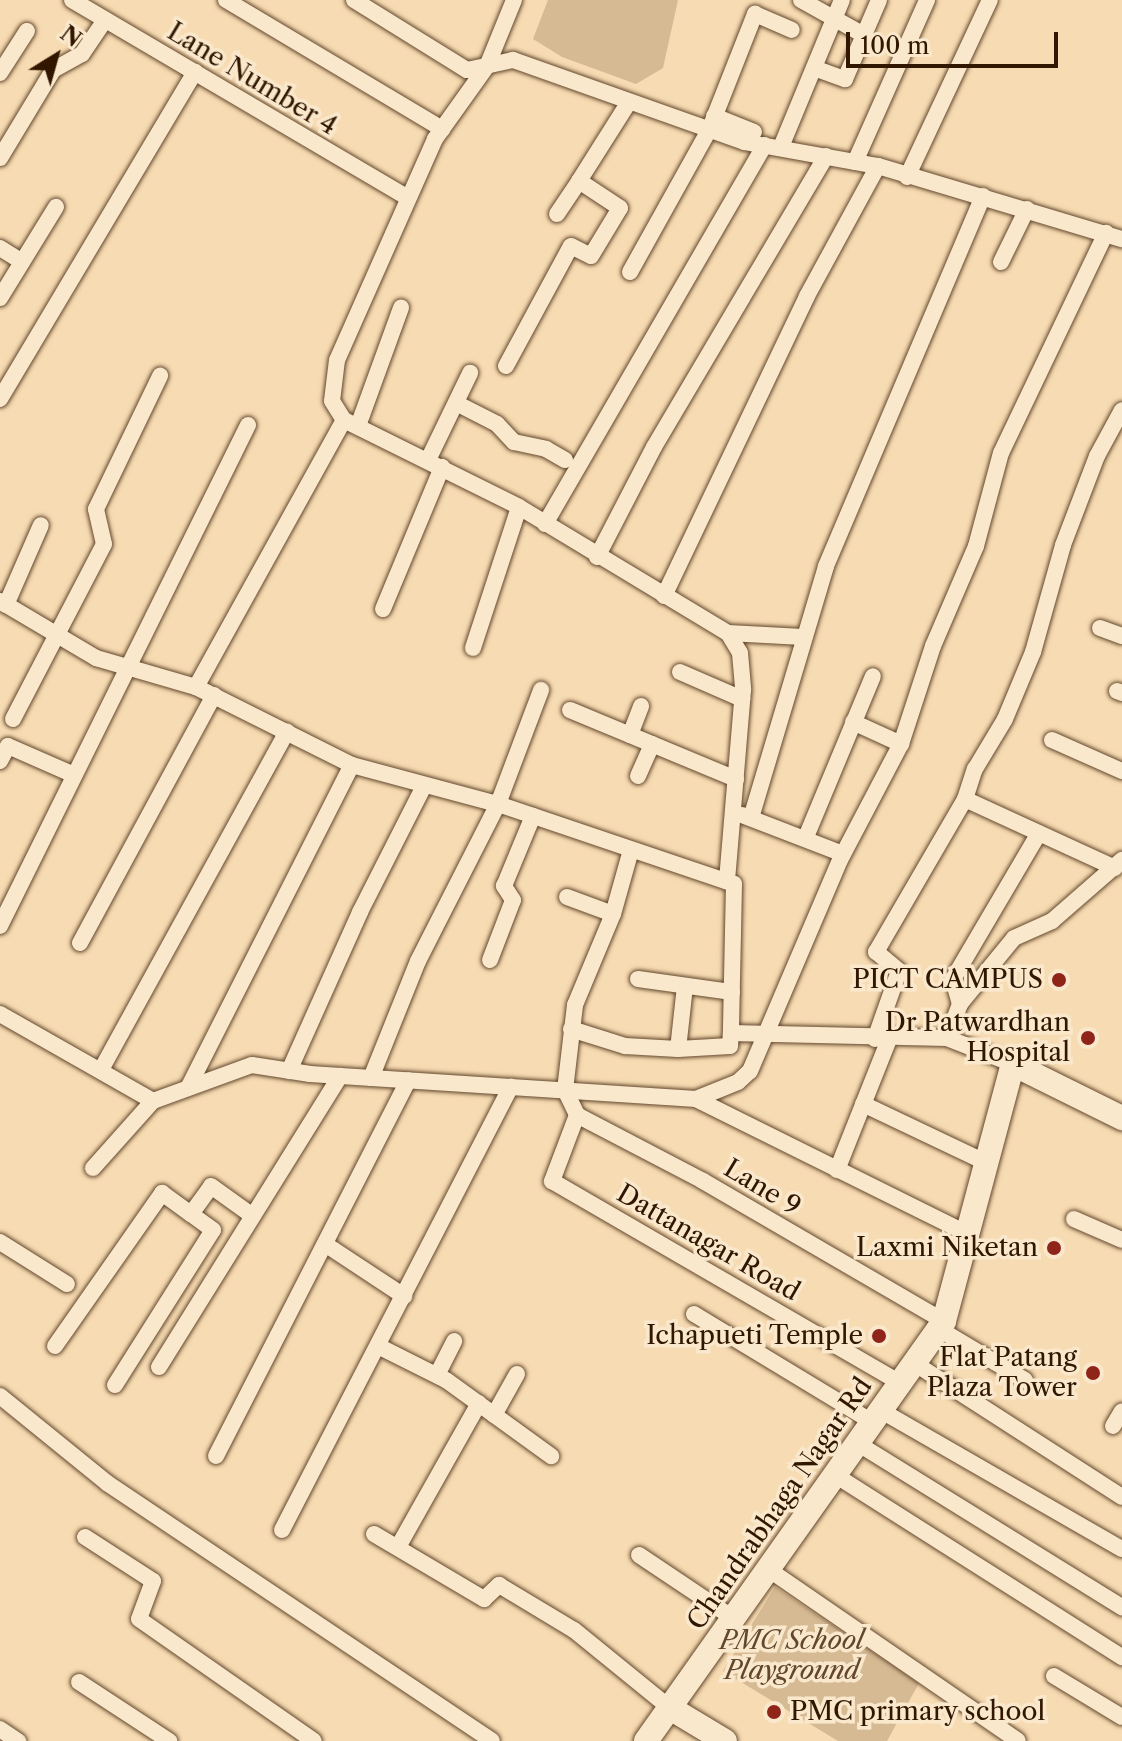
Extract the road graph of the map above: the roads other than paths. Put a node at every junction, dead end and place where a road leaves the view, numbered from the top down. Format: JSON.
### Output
{"nodes":[{"id":1,"x":72,"y":0,"type":"edge"},
{"id":2,"x":226,"y":0,"type":"edge"},
{"id":3,"x":354,"y":0,"type":"edge"},
{"id":4,"x":514,"y":0,"type":"edge"},
{"id":5,"x":801,"y":0,"type":"edge"},
{"id":6,"x":842,"y":0,"type":"edge"},
{"id":7,"x":879,"y":0,"type":"edge"},
{"id":8,"x":927,"y":0,"type":"edge"},
{"id":9,"x":990,"y":0,"type":"edge"},
{"id":10,"x":834,"y":18,"type":"junction"},
{"id":11,"x":105,"y":20,"type":"junction"},
{"id":12,"x":792,"y":30,"type":"dead end"},
{"id":13,"x":27,"y":31,"type":"dead end"},
{"id":14,"x":864,"y":35,"type":"junction"},
{"id":15,"x":487,"y":66,"type":"junction"},
{"id":16,"x":814,"y":68,"type":"junction"},
{"id":17,"x":195,"y":72,"type":"junction"},
{"id":18,"x":0,"y":73,"type":"edge"},
{"id":19,"x":629,"y":102,"type":"junction"},
{"id":20,"x":712,"y":122,"type":"junction"},
{"id":21,"x":442,"y":129,"type":"junction"},
{"id":22,"x":767,"y":141,"type":"junction"},
{"id":23,"x":826,"y":156,"type":"junction"},
{"id":24,"x":0,"y":158,"type":"edge"},
{"id":25,"x":855,"y":162,"type":"junction"},
{"id":26,"x":878,"y":166,"type":"junction"},
{"id":27,"x":907,"y":177,"type":"junction"},
{"id":28,"x":579,"y":181,"type":"junction"},
{"id":29,"x":983,"y":196,"type":"junction"},
{"id":30,"x":408,"y":198,"type":"junction"},
{"id":31,"x":56,"y":207,"type":"dead end"},
{"id":32,"x":1027,"y":209,"type":"junction"},
{"id":33,"x":557,"y":214,"type":"dead end"},
{"id":34,"x":1114,"y":236,"type":"edge"},
{"id":35,"x":0,"y":248,"type":"edge"},
{"id":36,"x":22,"y":262,"type":"junction"},
{"id":37,"x":1001,"y":262,"type":"dead end"},
{"id":38,"x":630,"y":272,"type":"dead end"},
{"id":39,"x":0,"y":298,"type":"edge"},
{"id":40,"x":401,"y":308,"type":"dead end"},
{"id":41,"x":506,"y":366,"type":"dead end"},
{"id":42,"x":470,"y":373,"type":"dead end"},
{"id":43,"x":160,"y":376,"type":"dead end"},
{"id":44,"x":0,"y":399,"type":"edge"},
{"id":45,"x":456,"y":403,"type":"junction"},
{"id":46,"x":1122,"y":410,"type":"edge"},
{"id":47,"x":351,"y":423,"type":"junction"},
{"id":48,"x":248,"y":425,"type":"dead end"},
{"id":49,"x":565,"y":460,"type":"dead end"},
{"id":50,"x":435,"y":464,"type":"junction"},
{"id":51,"x":519,"y":507,"type":"junction"},
{"id":52,"x":545,"y":524,"type":"junction"},
{"id":53,"x":41,"y":525,"type":"dead end"},
{"id":54,"x":597,"y":557,"type":"junction"},
{"id":55,"x":664,"y":596,"type":"junction"},
{"id":56,"x":3,"y":603,"type":"edge"},
{"id":57,"x":383,"y":609,"type":"dead end"},
{"id":58,"x":1100,"y":628,"type":"dead end"},
{"id":59,"x":728,"y":633,"type":"junction"},
{"id":60,"x":59,"y":635,"type":"junction"},
{"id":61,"x":1122,"y":636,"type":"edge"},
{"id":62,"x":803,"y":637,"type":"junction"},
{"id":63,"x":473,"y":648,"type":"dead end"},
{"id":64,"x":128,"y":666,"type":"junction"},
{"id":65,"x":680,"y":672,"type":"dead end"},
{"id":66,"x":873,"y":676,"type":"dead end"},
{"id":67,"x":196,"y":687,"type":"junction"},
{"id":68,"x":541,"y":690,"type":"dead end"},
{"id":69,"x":214,"y":695,"type":"junction"},
{"id":70,"x":742,"y":699,"type":"junction"},
{"id":71,"x":641,"y":706,"type":"dead end"},
{"id":72,"x":570,"y":710,"type":"dead end"},
{"id":73,"x":13,"y":719,"type":"dead end"},
{"id":74,"x":853,"y":722,"type":"junction"},
{"id":75,"x":287,"y":731,"type":"junction"},
{"id":76,"x":630,"y":735,"type":"junction"},
{"id":77,"x":1052,"y":740,"type":"dead end"},
{"id":78,"x":652,"y":744,"type":"junction"},
{"id":79,"x":901,"y":744,"type":"junction"},
{"id":80,"x":0,"y":761,"type":"edge"},
{"id":81,"x":352,"y":765,"type":"junction"},
{"id":82,"x":1122,"y":771,"type":"edge"},
{"id":83,"x":74,"y":775,"type":"junction"},
{"id":84,"x":638,"y":776,"type":"dead end"},
{"id":85,"x":736,"y":779,"type":"junction"},
{"id":86,"x":424,"y":786,"type":"junction"},
{"id":87,"x":965,"y":799,"type":"junction"},
{"id":88,"x":498,"y":804,"type":"junction"},
{"id":89,"x":733,"y":812,"type":"junction"},
{"id":90,"x":533,"y":816,"type":"junction"},
{"id":91,"x":751,"y":818,"type":"junction"},
{"id":92,"x":1039,"y":833,"type":"junction"},
{"id":93,"x":806,"y":837,"type":"junction"},
{"id":94,"x":631,"y":850,"type":"junction"},
{"id":95,"x":843,"y":854,"type":"junction"},
{"id":96,"x":1118,"y":864,"type":"edge"},
{"id":97,"x":727,"y":881,"type":"junction"},
{"id":98,"x":567,"y":897,"type":"dead end"},
{"id":99,"x":613,"y":914,"type":"junction"},
{"id":100,"x":0,"y":926,"type":"edge"},
{"id":101,"x":80,"y":943,"type":"dead end"},
{"id":102,"x":490,"y":960,"type":"dead end"},
{"id":103,"x":638,"y":979,"type":"dead end"},
{"id":104,"x":685,"y":986,"type":"junction"},
{"id":105,"x":732,"y":992,"type":"junction"},
{"id":106,"x":960,"y":1004,"type":"junction"},
{"id":107,"x":2,"y":1021,"type":"edge"},
{"id":108,"x":571,"y":1029,"type":"junction"},
{"id":109,"x":731,"y":1033,"type":"junction"},
{"id":110,"x":764,"y":1037,"type":"junction"},
{"id":111,"x":947,"y":1038,"type":"junction"},
{"id":112,"x":882,"y":1039,"type":"junction"},
{"id":113,"x":678,"y":1049,"type":"junction"},
{"id":114,"x":1013,"y":1064,"type":"junction"},
{"id":115,"x":102,"y":1068,"type":"junction"},
{"id":116,"x":289,"y":1071,"type":"junction"},
{"id":117,"x":340,"y":1076,"type":"junction"},
{"id":118,"x":371,"y":1078,"type":"junction"},
{"id":119,"x":408,"y":1080,"type":"junction"},
{"id":120,"x":189,"y":1086,"type":"junction"},
{"id":121,"x":511,"y":1087,"type":"junction"},
{"id":122,"x":565,"y":1090,"type":"junction"},
{"id":123,"x":696,"y":1099,"type":"junction"},
{"id":124,"x":153,"y":1101,"type":"junction"},
{"id":125,"x":863,"y":1104,"type":"junction"},
{"id":126,"x":577,"y":1115,"type":"junction"},
{"id":127,"x":1122,"y":1118,"type":"edge"},
{"id":128,"x":985,"y":1162,"type":"junction"},
{"id":129,"x":93,"y":1168,"type":"dead end"},
{"id":130,"x":837,"y":1170,"type":"junction"},
{"id":131,"x":191,"y":1214,"type":"junction"},
{"id":132,"x":250,"y":1214,"type":"junction"},
{"id":133,"x":1074,"y":1219,"type":"dead end"},
{"id":134,"x":964,"y":1232,"type":"junction"},
{"id":135,"x":1122,"y":1240,"type":"edge"},
{"id":136,"x":0,"y":1242,"type":"edge"},
{"id":137,"x":325,"y":1244,"type":"junction"},
{"id":138,"x":67,"y":1284,"type":"dead end"},
{"id":139,"x":404,"y":1296,"type":"junction"},
{"id":140,"x":694,"y":1314,"type":"dead end"},
{"id":141,"x":941,"y":1325,"type":"junction"},
{"id":142,"x":454,"y":1341,"type":"dead end"},
{"id":143,"x":55,"y":1346,"type":"dead end"},
{"id":144,"x":378,"y":1346,"type":"junction"},
{"id":145,"x":914,"y":1363,"type":"junction"},
{"id":146,"x":159,"y":1367,"type":"dead end"},
{"id":147,"x":517,"y":1374,"type":"dead end"},
{"id":148,"x":437,"y":1375,"type":"junction"},
{"id":149,"x":1025,"y":1380,"type":"dead end"},
{"id":150,"x":900,"y":1383,"type":"junction"},
{"id":151,"x":115,"y":1385,"type":"dead end"},
{"id":152,"x":0,"y":1396,"type":"edge"},
{"id":153,"x":479,"y":1403,"type":"junction"},
{"id":154,"x":494,"y":1415,"type":"junction"},
{"id":155,"x":876,"y":1416,"type":"junction"},
{"id":156,"x":857,"y":1443,"type":"junction"},
{"id":157,"x":216,"y":1456,"type":"dead end"},
{"id":158,"x":551,"y":1456,"type":"dead end"},
{"id":159,"x":835,"y":1475,"type":"junction"},
{"id":160,"x":1122,"y":1497,"type":"edge"},
{"id":161,"x":282,"y":1530,"type":"dead end"},
{"id":162,"x":374,"y":1534,"type":"dead end"},
{"id":163,"x":85,"y":1537,"type":"dead end"},
{"id":164,"x":398,"y":1547,"type":"junction"},
{"id":165,"x":1122,"y":1549,"type":"edge"},
{"id":166,"x":639,"y":1555,"type":"dead end"},
{"id":167,"x":768,"y":1569,"type":"junction"},
{"id":168,"x":1122,"y":1607,"type":"edge"},
{"id":169,"x":733,"y":1618,"type":"junction"},
{"id":170,"x":1122,"y":1657,"type":"edge"},
{"id":171,"x":1054,"y":1676,"type":"dead end"},
{"id":172,"x":79,"y":1682,"type":"dead end"},
{"id":173,"x":670,"y":1708,"type":"junction"},
{"id":174,"x":1122,"y":1717,"type":"edge"},
{"id":175,"x":0,"y":1729,"type":"edge"},
{"id":176,"x":18,"y":1741,"type":"edge"},
{"id":177,"x":169,"y":1741,"type":"edge"},
{"id":178,"x":314,"y":1741,"type":"edge"},
{"id":179,"x":492,"y":1741,"type":"edge"},
{"id":180,"x":646,"y":1741,"type":"edge"},
{"id":181,"x":725,"y":1741,"type":"edge"},
{"id":182,"x":1018,"y":1741,"type":"edge"}],
"edges":[{"from":1,"to":11,"type":"street","name":"Lane Number 4"},
{"from":2,"to":21,"type":"street"},
{"from":3,"to":15,"type":"street"},
{"from":4,"to":15,"type":"street"},
{"from":5,"to":10,"type":"street"},
{"from":6,"to":10,"type":"street"},
{"from":7,"to":14,"type":"street"},
{"from":8,"to":25,"type":"street"},
{"from":9,"to":27,"type":"street"},
{"from":10,"to":14,"type":"street"},
{"from":10,"to":16,"type":"street"},
{"from":11,"to":17,"type":"street","name":"Lane Number 4"},
{"from":11,"to":24,"type":"street"},
{"from":12,"to":20,"type":"street"},
{"from":13,"to":18,"type":"street"},
{"from":14,"to":16,"type":"street"},
{"from":15,"to":19,"type":"street"},
{"from":15,"to":21,"type":"street"},
{"from":16,"to":22,"type":"street"},
{"from":17,"to":30,"type":"street","name":"Lane Number 4"},
{"from":17,"to":44,"type":"street"},
{"from":19,"to":20,"type":"street"},
{"from":19,"to":28,"type":"street"},
{"from":20,"to":22,"type":"street"},
{"from":20,"to":38,"type":"street"},
{"from":21,"to":30,"type":"street"},
{"from":22,"to":23,"type":"street"},
{"from":22,"to":52,"type":"street"},
{"from":23,"to":25,"type":"street"},
{"from":23,"to":54,"type":"street"},
{"from":25,"to":26,"type":"street"},
{"from":26,"to":27,"type":"street"},
{"from":26,"to":55,"type":"street"},
{"from":27,"to":29,"type":"street"},
{"from":28,"to":33,"type":"street"},
{"from":28,"to":41,"type":"street"},
{"from":29,"to":32,"type":"street"},
{"from":29,"to":62,"type":"street"},
{"from":30,"to":47,"type":"street"},
{"from":31,"to":36,"type":"street"},
{"from":32,"to":34,"type":"street"},
{"from":32,"to":37,"type":"street"},
{"from":34,"to":79,"type":"street"},
{"from":35,"to":36,"type":"street"},
{"from":36,"to":39,"type":"street"},
{"from":40,"to":47,"type":"street"},
{"from":42,"to":45,"type":"street"},
{"from":43,"to":60,"type":"street"},
{"from":45,"to":49,"type":"street"},
{"from":45,"to":50,"type":"street"},
{"from":46,"to":87,"type":"street"},
{"from":47,"to":50,"type":"street"},
{"from":47,"to":67,"type":"street"},
{"from":48,"to":64,"type":"street"},
{"from":50,"to":51,"type":"street"},
{"from":50,"to":57,"type":"street"},
{"from":51,"to":52,"type":"street"},
{"from":51,"to":63,"type":"street"},
{"from":52,"to":54,"type":"street"},
{"from":53,"to":56,"type":"street"},
{"from":54,"to":55,"type":"street"},
{"from":55,"to":59,"type":"street"},
{"from":56,"to":60,"type":"street"},
{"from":58,"to":61,"type":"street"},
{"from":59,"to":62,"type":"street"},
{"from":59,"to":70,"type":"street"},
{"from":60,"to":64,"type":"street"},
{"from":60,"to":73,"type":"street"},
{"from":62,"to":91,"type":"street"},
{"from":64,"to":67,"type":"street"},
{"from":64,"to":83,"type":"street"},
{"from":65,"to":70,"type":"street"},
{"from":66,"to":74,"type":"street"},
{"from":67,"to":69,"type":"street"},
{"from":68,"to":88,"type":"street"},
{"from":69,"to":75,"type":"street"},
{"from":69,"to":101,"type":"street"},
{"from":70,"to":85,"type":"street"},
{"from":71,"to":76,"type":"street"},
{"from":72,"to":76,"type":"street"},
{"from":74,"to":79,"type":"street"},
{"from":74,"to":93,"type":"street"},
{"from":75,"to":81,"type":"street"},
{"from":75,"to":115,"type":"street"},
{"from":76,"to":78,"type":"street"},
{"from":77,"to":82,"type":"street"},
{"from":78,"to":84,"type":"street"},
{"from":78,"to":85,"type":"street"},
{"from":79,"to":95,"type":"street"},
{"from":80,"to":83,"type":"street"},
{"from":81,"to":86,"type":"street"},
{"from":81,"to":120,"type":"street"},
{"from":83,"to":100,"type":"street"},
{"from":85,"to":89,"type":"street"},
{"from":86,"to":88,"type":"street"},
{"from":86,"to":116,"type":"street"},
{"from":87,"to":92,"type":"street"},
{"from":87,"to":112,"type":"street"},
{"from":88,"to":90,"type":"street"},
{"from":88,"to":118,"type":"street"},
{"from":89,"to":91,"type":"street"},
{"from":89,"to":97,"type":"street"},
{"from":90,"to":94,"type":"street"},
{"from":90,"to":102,"type":"street"},
{"from":91,"to":93,"type":"street"},
{"from":92,"to":96,"type":"street"},
{"from":92,"to":106,"type":"street"},
{"from":93,"to":95,"type":"street"},
{"from":94,"to":97,"type":"street"},
{"from":94,"to":99,"type":"street"},
{"from":95,"to":110,"type":"street"},
{"from":96,"to":106,"type":"street"},
{"from":97,"to":105,"type":"street"},
{"from":98,"to":99,"type":"street"},
{"from":99,"to":108,"type":"street"},
{"from":103,"to":104,"type":"street"},
{"from":104,"to":105,"type":"street"},
{"from":104,"to":113,"type":"street"},
{"from":105,"to":109,"type":"street"},
{"from":106,"to":111,"type":"street"},
{"from":107,"to":115,"type":"street"},
{"from":108,"to":113,"type":"street"},
{"from":108,"to":122,"type":"street"},
{"from":109,"to":110,"type":"street"},
{"from":109,"to":113,"type":"street"},
{"from":110,"to":112,"type":"street"},
{"from":110,"to":123,"type":"street"},
{"from":111,"to":112,"type":"street"},
{"from":111,"to":114,"type":"street"},
{"from":112,"to":125,"type":"street"},
{"from":114,"to":127,"type":"street"},
{"from":114,"to":128,"type":"street","name":"Chandrabhaga Nagar Rd"},
{"from":115,"to":124,"type":"street"},
{"from":116,"to":117,"type":"street"},
{"from":116,"to":120,"type":"street"},
{"from":117,"to":118,"type":"street"},
{"from":117,"to":132,"type":"street"},
{"from":118,"to":119,"type":"street"},
{"from":119,"to":121,"type":"street"},
{"from":119,"to":137,"type":"street"},
{"from":120,"to":124,"type":"street"},
{"from":121,"to":122,"type":"street"},
{"from":121,"to":139,"type":"street"},
{"from":122,"to":123,"type":"street"},
{"from":122,"to":126,"type":"street"},
{"from":123,"to":130,"type":"street"},
{"from":124,"to":129,"type":"street"},
{"from":125,"to":128,"type":"street"},
{"from":125,"to":130,"type":"street"},
{"from":126,"to":141,"type":"street","name":"Lane 9"},
{"from":126,"to":150,"type":"street","name":"Dattanagar Road"},
{"from":128,"to":134,"type":"street","name":"Chandrabhaga Nagar Rd"},
{"from":130,"to":134,"type":"street"},
{"from":131,"to":132,"type":"street"},
{"from":131,"to":143,"type":"street"},
{"from":131,"to":151,"type":"street"},
{"from":132,"to":146,"type":"street"},
{"from":133,"to":135,"type":"street"},
{"from":134,"to":141,"type":"street","name":"Chandrabhaga Nagar Rd"},
{"from":136,"to":138,"type":"street"},
{"from":137,"to":139,"type":"street"},
{"from":137,"to":157,"type":"street"},
{"from":139,"to":144,"type":"street"},
{"from":140,"to":155,"type":"street"},
{"from":141,"to":145,"type":"street","name":"Chandrabhaga Nagar Rd"},
{"from":141,"to":149,"type":"street","name":"Lane 9"},
{"from":142,"to":148,"type":"street"},
{"from":144,"to":148,"type":"street"},
{"from":144,"to":161,"type":"street"},
{"from":145,"to":150,"type":"street","name":"Chandrabhaga Nagar Rd"},
{"from":145,"to":160,"type":"street"},
{"from":147,"to":154,"type":"street"},
{"from":148,"to":153,"type":"street"},
{"from":150,"to":155,"type":"street","name":"Chandrabhaga Nagar Rd"},
{"from":152,"to":179,"type":"street"},
{"from":153,"to":154,"type":"street"},
{"from":153,"to":164,"type":"street"},
{"from":154,"to":158,"type":"street"},
{"from":155,"to":156,"type":"street","name":"Chandrabhaga Nagar Rd"},
{"from":155,"to":165,"type":"street"},
{"from":156,"to":159,"type":"street","name":"Chandrabhaga Nagar Rd"},
{"from":156,"to":168,"type":"street"},
{"from":159,"to":167,"type":"street","name":"Chandrabhaga Nagar Rd"},
{"from":159,"to":170,"type":"street"},
{"from":162,"to":164,"type":"street"},
{"from":163,"to":178,"type":"street"},
{"from":164,"to":173,"type":"street"},
{"from":166,"to":169,"type":"street"},
{"from":167,"to":169,"type":"street","name":"Chandrabhaga Nagar Rd"},
{"from":167,"to":182,"type":"street"},
{"from":169,"to":173,"type":"street","name":"Chandrabhaga Nagar Rd"},
{"from":171,"to":174,"type":"street"},
{"from":172,"to":177,"type":"street"},
{"from":173,"to":180,"type":"street","name":"Chandrabhaga Nagar Rd"},
{"from":173,"to":181,"type":"street"},
{"from":175,"to":176,"type":"street"}]}
